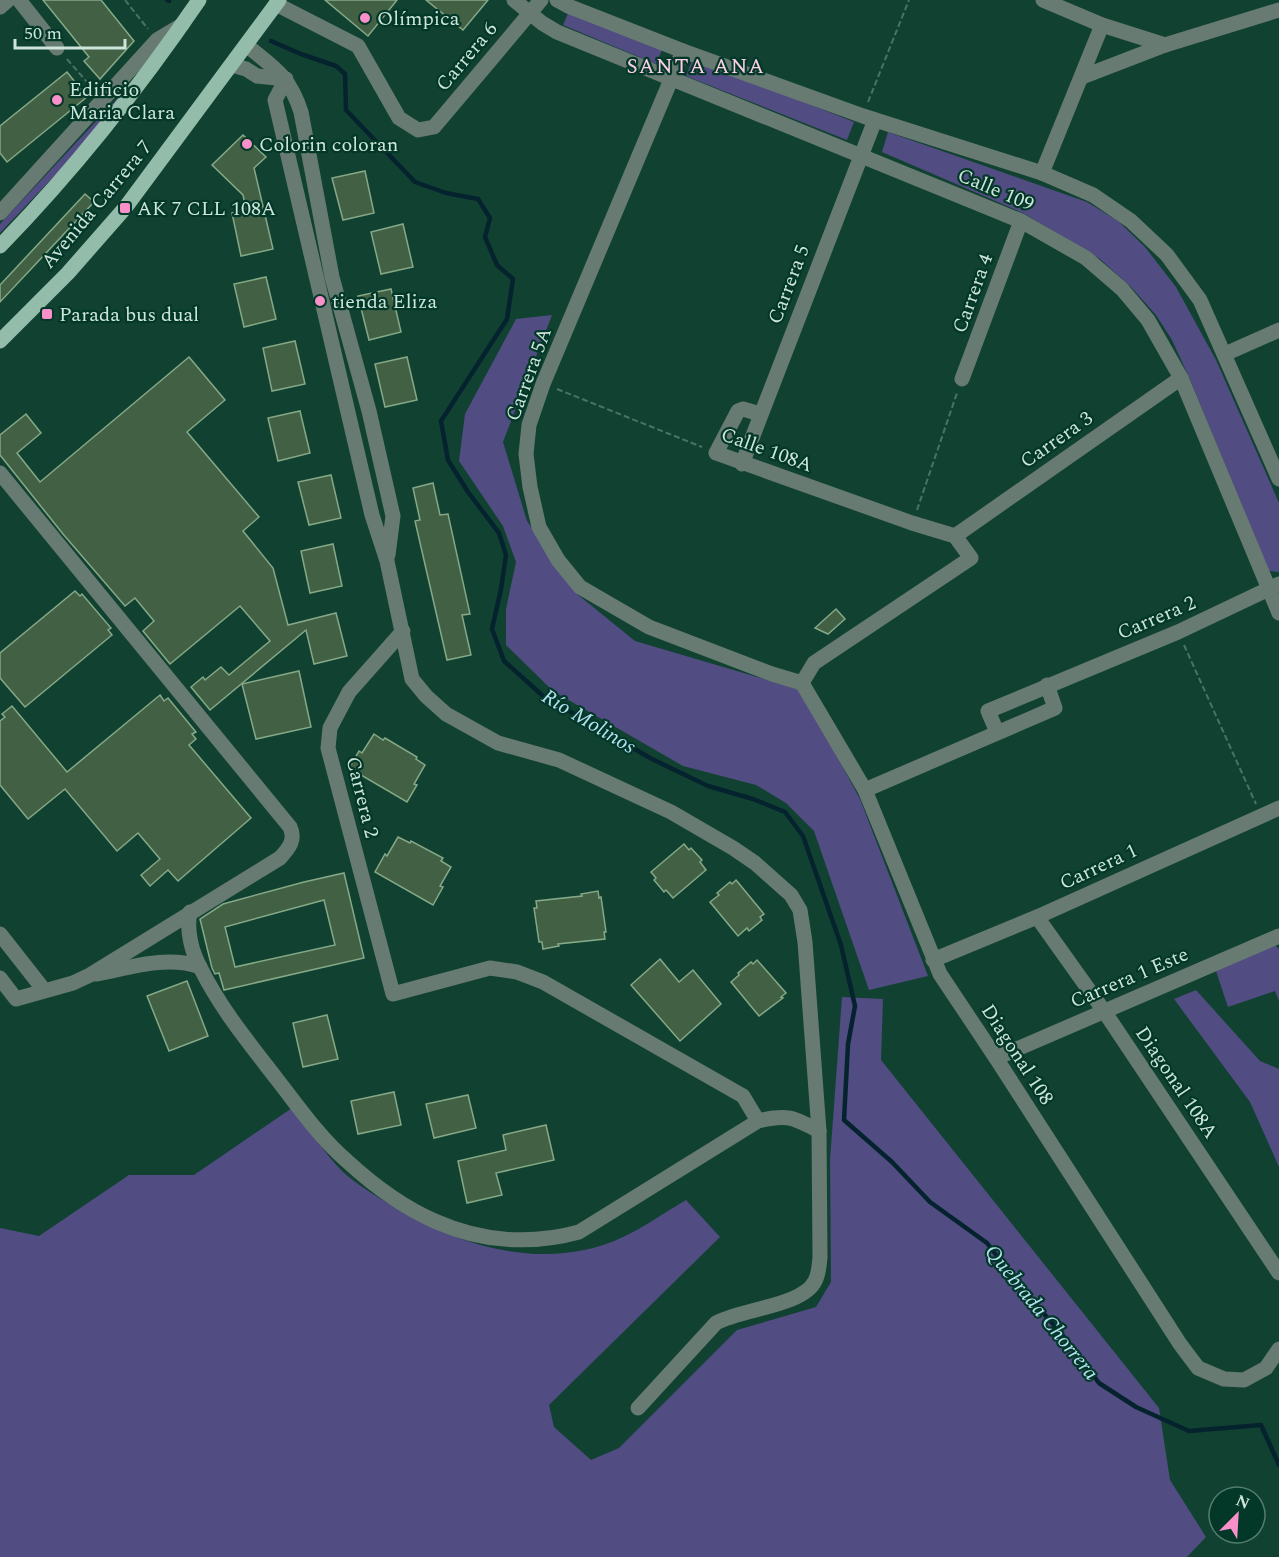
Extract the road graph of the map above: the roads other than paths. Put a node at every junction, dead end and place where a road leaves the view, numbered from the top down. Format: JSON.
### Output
{"nodes":[{"id":1,"x":8,"y":0,"type":"edge"},
{"id":2,"x":19,"y":0,"type":"edge"},
{"id":3,"x":199,"y":0,"type":"edge"},
{"id":4,"x":514,"y":0,"type":"edge"},
{"id":5,"x":541,"y":0,"type":"edge"},
{"id":6,"x":557,"y":0,"type":"edge"},
{"id":7,"x":1043,"y":0,"type":"edge"},
{"id":8,"x":277,"y":2,"type":"edge"},
{"id":9,"x":0,"y":7,"type":"edge"},
{"id":10,"x":1279,"y":10,"type":"edge"},
{"id":11,"x":530,"y":13,"type":"junction"},
{"id":12,"x":182,"y":25,"type":"junction"},
{"id":13,"x":1102,"y":25,"type":"junction"},
{"id":14,"x":246,"y":45,"type":"junction"},
{"id":15,"x":1165,"y":45,"type":"junction"},
{"id":16,"x":57,"y":48,"type":"road end"},
{"id":17,"x":683,"y":51,"type":"junction"},
{"id":18,"x":232,"y":64,"type":"junction"},
{"id":19,"x":1082,"y":77,"type":"junction"},
{"id":20,"x":285,"y":78,"type":"junction"},
{"id":21,"x":671,"y":78,"type":"junction"},
{"id":22,"x":869,"y":118,"type":"junction"},
{"id":23,"x":861,"y":156,"type":"junction"},
{"id":24,"x":1042,"y":173,"type":"junction"},
{"id":25,"x":0,"y":213,"type":"edge"},
{"id":26,"x":1021,"y":221,"type":"junction"},
{"id":27,"x":0,"y":246,"type":"edge"},
{"id":28,"x":1279,"y":330,"type":"edge"},
{"id":29,"x":0,"y":341,"type":"edge"},
{"id":30,"x":1225,"y":354,"type":"junction"},
{"id":31,"x":1181,"y":378,"type":"junction"},
{"id":32,"x":962,"y":379,"type":"road end"},
{"id":33,"x":760,"y":414,"type":"junction"},
{"id":34,"x":742,"y":464,"type":"junction"},
{"id":35,"x":0,"y":473,"type":"edge"},
{"id":36,"x":1279,"y":479,"type":"edge"},
{"id":37,"x":955,"y":536,"type":"junction"},
{"id":38,"x":387,"y":561,"type":"junction"},
{"id":39,"x":1274,"y":587,"type":"edge"},
{"id":40,"x":1279,"y":613,"type":"edge"},
{"id":41,"x":403,"y":631,"type":"junction"},
{"id":42,"x":802,"y":683,"type":"junction"},
{"id":43,"x":1047,"y":685,"type":"junction"},
{"id":44,"x":997,"y":732,"type":"junction"},
{"id":45,"x":865,"y":790,"type":"junction"},
{"id":46,"x":1279,"y":808,"type":"edge"},
{"id":47,"x":190,"y":912,"type":"junction"},
{"id":48,"x":1037,"y":917,"type":"junction"},
{"id":49,"x":0,"y":934,"type":"edge"},
{"id":50,"x":1279,"y":936,"type":"edge"},
{"id":51,"x":933,"y":960,"type":"junction"},
{"id":52,"x":200,"y":968,"type":"junction"},
{"id":53,"x":90,"y":975,"type":"junction"},
{"id":54,"x":0,"y":978,"type":"edge"},
{"id":55,"x":44,"y":990,"type":"junction"},
{"id":56,"x":1104,"y":1011,"type":"junction"},
{"id":57,"x":996,"y":1058,"type":"junction"},
{"id":58,"x":758,"y":1121,"type":"junction"},
{"id":59,"x":819,"y":1131,"type":"junction"},
{"id":60,"x":1279,"y":1273,"type":"edge"},
{"id":61,"x":1279,"y":1349,"type":"edge"},
{"id":62,"x":638,"y":1408,"type":"dead end"}],
"edges":[{"from":1,"to":9,"type":"street"},
{"from":2,"to":16,"type":"street"},
{"from":3,"to":12,"type":"main road","name":"Avenida Carrera 7"},
{"from":4,"to":11,"type":"street","name":"Calle 109"},
{"from":5,"to":11,"type":"street","name":"Carrera 6"},
{"from":6,"to":17,"type":"street","name":"Calle 109"},
{"from":7,"to":13,"type":"street"},
{"from":8,"to":11,"type":"street","name":"Carrera 6"},
{"from":8,"to":14,"type":"main road","name":"Avenida Carrera 7"},
{"from":10,"to":15,"type":"street"},
{"from":11,"to":21,"type":"street","name":"Calle 109"},
{"from":12,"to":25,"type":"street"},
{"from":12,"to":27,"type":"main road","name":"Avenida Carrera 7"},
{"from":13,"to":15,"type":"street"},
{"from":13,"to":19,"type":"street"},
{"from":14,"to":18,"type":"main road","name":"Avenida Carrera 7"},
{"from":14,"to":20,"type":"street"},
{"from":15,"to":19,"type":"street"},
{"from":17,"to":21,"type":"street","name":"Carrera 5A"},
{"from":17,"to":22,"type":"street","name":"Calle 109"},
{"from":18,"to":20,"type":"street"},
{"from":18,"to":29,"type":"main road","name":"Avenida Carrera 7"},
{"from":19,"to":24,"type":"street"},
{"from":20,"to":38,"type":"street"},
{"from":20,"to":38,"type":"street"},
{"from":21,"to":23,"type":"street","name":"Calle 109"},
{"from":21,"to":42,"type":"street","name":"Carrera 5A"},
{"from":22,"to":23,"type":"street","name":"Carrera 5"},
{"from":22,"to":24,"type":"street","name":"Calle 109"},
{"from":23,"to":26,"type":"street","name":"Calle 109"},
{"from":23,"to":33,"type":"street","name":"Carrera 5"},
{"from":24,"to":30,"type":"street","name":"Calle 109"},
{"from":26,"to":31,"type":"street","name":"Calle 109"},
{"from":26,"to":32,"type":"street","name":"Carrera 4"},
{"from":28,"to":30,"type":"street"},
{"from":30,"to":36,"type":"street","name":"Calle 109"},
{"from":31,"to":37,"type":"street","name":"Carrera 3"},
{"from":31,"to":39,"type":"street","name":"Calle 109"},
{"from":33,"to":34,"type":"street","name":"Carrera 5"},
{"from":33,"to":34,"type":"street","name":"Calle 108A"},
{"from":34,"to":37,"type":"street","name":"Calle 108A"},
{"from":35,"to":47,"type":"street"},
{"from":37,"to":42,"type":"street"},
{"from":38,"to":41,"type":"street"},
{"from":39,"to":40,"type":"street","name":"Calle 109"},
{"from":39,"to":43,"type":"street","name":"Carrera 2"},
{"from":41,"to":58,"type":"street","name":"Carrera 2"},
{"from":41,"to":59,"type":"street"},
{"from":42,"to":45,"type":"street","name":"Diagonal 108"},
{"from":43,"to":44,"type":"street"},
{"from":43,"to":44,"type":"street","name":"Carrera 2"},
{"from":44,"to":45,"type":"street"},
{"from":45,"to":51,"type":"street","name":"Diagonal 108"},
{"from":46,"to":48,"type":"street","name":"Carrera 1"},
{"from":47,"to":52,"type":"street"},
{"from":47,"to":53,"type":"street"},
{"from":48,"to":51,"type":"street","name":"Carrera 1"},
{"from":48,"to":56,"type":"street","name":"Diagonal 108A"},
{"from":49,"to":55,"type":"street"},
{"from":50,"to":56,"type":"street","name":"Carrera 1 Este"},
{"from":51,"to":57,"type":"street","name":"Diagonal 108"},
{"from":52,"to":53,"type":"street"},
{"from":52,"to":58,"type":"street"},
{"from":53,"to":55,"type":"street"},
{"from":54,"to":55,"type":"street"},
{"from":56,"to":57,"type":"street","name":"Carrera 1 Este"},
{"from":56,"to":60,"type":"street","name":"Diagonal 108A"},
{"from":57,"to":61,"type":"street","name":"Diagonal 108"},
{"from":58,"to":59,"type":"street"},
{"from":59,"to":62,"type":"street"}]}
